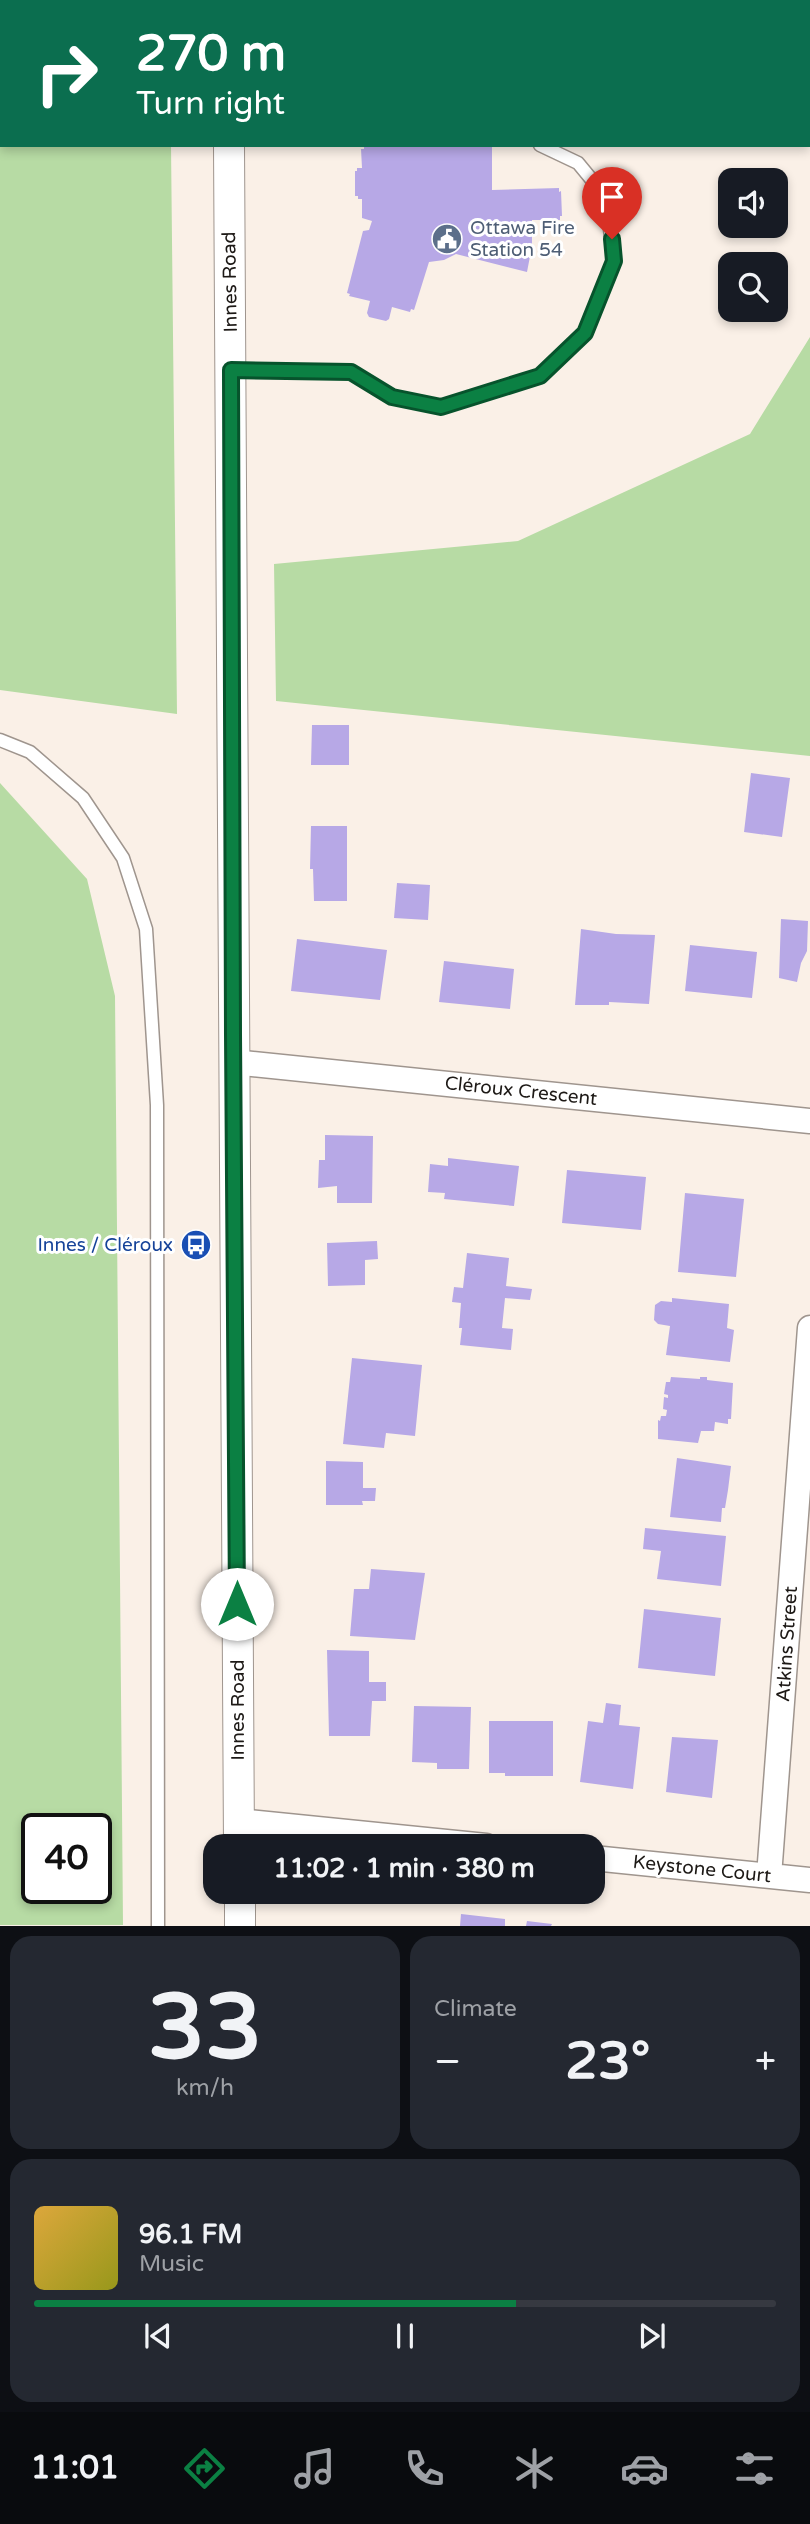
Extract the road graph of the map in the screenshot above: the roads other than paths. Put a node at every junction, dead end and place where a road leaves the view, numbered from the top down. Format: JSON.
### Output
{"nodes":[{"id":1,"x":229,"y":147,"type":"edge"},
{"id":2,"x":544,"y":147,"type":"edge"},
{"id":3,"x":231,"y":370,"type":"junction"},
{"id":4,"x":0,"y":740,"type":"edge"},
{"id":5,"x":233,"y":1062,"type":"junction"},
{"id":6,"x":810,"y":1121,"type":"edge"},
{"id":7,"x":810,"y":1328,"type":"edge"},
{"id":8,"x":239,"y":1834,"type":"edge"},
{"id":9,"x":605,"y":1858,"type":"edge"},
{"id":10,"x":769,"y":1876,"type":"junction"},
{"id":11,"x":810,"y":1880,"type":"edge"},
{"id":12,"x":240,"y":1904,"type":"edge"},
{"id":13,"x":158,"y":1926,"type":"edge"},
{"id":14,"x":240,"y":1926,"type":"edge"}],
"edges":[{"from":1,"to":3,"type":"street","name":"Innes Road"},
{"from":2,"to":3,"type":"lane"},
{"from":3,"to":5,"type":"street","name":"Innes Road"},
{"from":4,"to":13,"type":"lane"},
{"from":5,"to":6,"type":"street","name":"Cléroux Crescent"},
{"from":5,"to":8,"type":"street","name":"Innes Road"},
{"from":7,"to":10,"type":"street","name":"Atkins Street"},
{"from":9,"to":10,"type":"street","name":"Keystone Court"},
{"from":10,"to":11,"type":"street","name":"Keystone Court"},
{"from":12,"to":14,"type":"street"}]}
